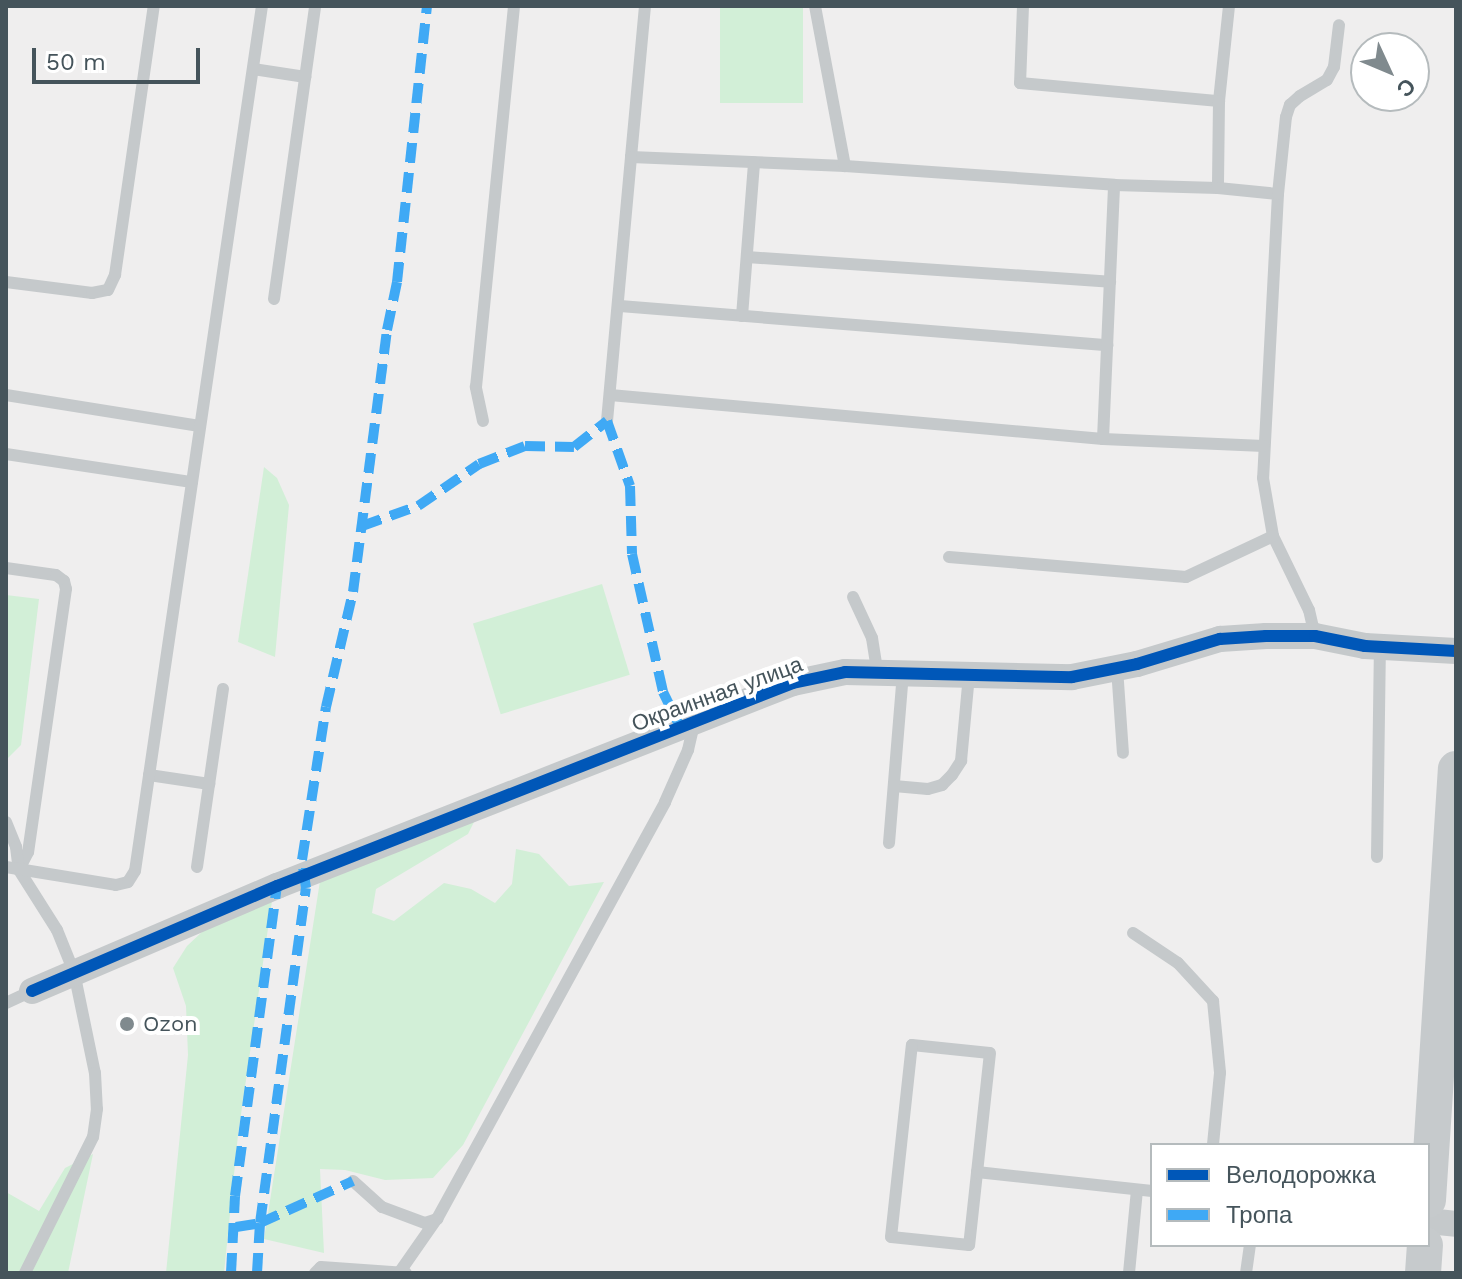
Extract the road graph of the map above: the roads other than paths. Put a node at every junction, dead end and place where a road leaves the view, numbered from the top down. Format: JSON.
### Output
{"nodes":[{"id":1,"x":154,"y":6,"type":"edge"},
{"id":2,"x":262,"y":6,"type":"edge"},
{"id":3,"x":315,"y":6,"type":"edge"},
{"id":4,"x":514,"y":6,"type":"edge"},
{"id":5,"x":645,"y":6,"type":"edge"},
{"id":6,"x":815,"y":6,"type":"edge"},
{"id":7,"x":1023,"y":6,"type":"edge"},
{"id":8,"x":1229,"y":6,"type":"edge"},
{"id":9,"x":1339,"y":25,"type":"dead end"},
{"id":10,"x":253,"y":69,"type":"junction"},
{"id":11,"x":305,"y":77,"type":"junction"},
{"id":12,"x":1219,"y":101,"type":"junction"},
{"id":13,"x":631,"y":157,"type":"junction"},
{"id":14,"x":754,"y":162,"type":"junction"},
{"id":15,"x":845,"y":166,"type":"junction"},
{"id":16,"x":1114,"y":185,"type":"junction"},
{"id":17,"x":1218,"y":188,"type":"junction"},
{"id":18,"x":1278,"y":194,"type":"junction"},
{"id":19,"x":747,"y":257,"type":"junction"},
{"id":20,"x":6,"y":282,"type":"edge"},
{"id":21,"x":1110,"y":282,"type":"junction"},
{"id":22,"x":274,"y":299,"type":"dead end"},
{"id":23,"x":620,"y":306,"type":"junction"},
{"id":24,"x":742,"y":316,"type":"junction"},
{"id":25,"x":1107,"y":345,"type":"junction"},
{"id":26,"x":6,"y":395,"type":"edge"},
{"id":27,"x":610,"y":395,"type":"junction"},
{"id":28,"x":483,"y":421,"type":"dead end"},
{"id":29,"x":607,"y":421,"type":"dead end"},
{"id":30,"x":200,"y":426,"type":"junction"},
{"id":31,"x":1103,"y":439,"type":"junction"},
{"id":32,"x":1264,"y":446,"type":"junction"},
{"id":33,"x":6,"y":454,"type":"edge"},
{"id":34,"x":192,"y":482,"type":"junction"},
{"id":35,"x":1273,"y":536,"type":"junction"},
{"id":36,"x":949,"y":557,"type":"dead end"},
{"id":37,"x":6,"y":568,"type":"edge"},
{"id":38,"x":853,"y":597,"type":"dead end"},
{"id":39,"x":1315,"y":636,"type":"junction"},
{"id":40,"x":1380,"y":647,"type":"junction"},
{"id":41,"x":1456,"y":651,"type":"edge"},
{"id":42,"x":1117,"y":668,"type":"junction"},
{"id":43,"x":890,"y":671,"type":"junction"},
{"id":44,"x":969,"y":675,"type":"junction"},
{"id":45,"x":223,"y":689,"type":"dead end"},
{"id":46,"x":695,"y":721,"type":"junction"},
{"id":47,"x":1123,"y":753,"type":"dead end"},
{"id":48,"x":1456,"y":769,"type":"edge"},
{"id":49,"x":149,"y":775,"type":"junction"},
{"id":50,"x":209,"y":784,"type":"junction"},
{"id":51,"x":894,"y":786,"type":"junction"},
{"id":52,"x":1364,"y":792,"type":"dead end"},
{"id":53,"x":1379,"y":792,"type":"junction"},
{"id":54,"x":6,"y":822,"type":"edge"},
{"id":55,"x":889,"y":843,"type":"dead end"},
{"id":56,"x":1377,"y":857,"type":"dead end"},
{"id":57,"x":197,"y":867,"type":"dead end"},
{"id":58,"x":12,"y":868,"type":"edge"},
{"id":59,"x":1133,"y":933,"type":"dead end"},
{"id":60,"x":74,"y":972,"type":"junction"},
{"id":61,"x":32,"y":991,"type":"joint"},
{"id":62,"x":6,"y":1003,"type":"edge"},
{"id":63,"x":1213,"y":1143,"type":"edge"},
{"id":64,"x":1430,"y":1169,"type":"edge"},
{"id":65,"x":977,"y":1172,"type":"junction"},
{"id":66,"x":353,"y":1181,"type":"dead end"},
{"id":67,"x":1137,"y":1190,"type":"junction"},
{"id":68,"x":1150,"y":1191,"type":"edge"},
{"id":69,"x":437,"y":1219,"type":"junction"},
{"id":70,"x":1430,"y":1221,"type":"edge"},
{"id":71,"x":1456,"y":1224,"type":"edge"},
{"id":72,"x":1250,"y":1247,"type":"edge"},
{"id":73,"x":1425,"y":1247,"type":"edge"},
{"id":74,"x":401,"y":1272,"type":"edge"},
{"id":75,"x":25,"y":1273,"type":"edge"},
{"id":76,"x":315,"y":1273,"type":"edge"},
{"id":77,"x":1129,"y":1273,"type":"edge"},
{"id":78,"x":1246,"y":1273,"type":"edge"},
{"id":79,"x":1423,"y":1273,"type":"edge"}],
"edges":[{"from":1,"to":20,"type":"lane"},
{"from":2,"to":10,"type":"lane"},
{"from":3,"to":11,"type":"lane"},
{"from":4,"to":28,"type":"lane"},
{"from":5,"to":13,"type":"lane"},
{"from":6,"to":15,"type":"lane"},
{"from":7,"to":12,"type":"lane"},
{"from":8,"to":12,"type":"lane"},
{"from":9,"to":18,"type":"lane"},
{"from":10,"to":11,"type":"lane"},
{"from":10,"to":30,"type":"lane"},
{"from":11,"to":22,"type":"lane"},
{"from":12,"to":17,"type":"lane"},
{"from":13,"to":14,"type":"lane"},
{"from":13,"to":23,"type":"lane"},
{"from":14,"to":15,"type":"lane"},
{"from":14,"to":19,"type":"lane"},
{"from":15,"to":16,"type":"lane"},
{"from":16,"to":17,"type":"lane"},
{"from":16,"to":21,"type":"lane"},
{"from":17,"to":18,"type":"lane"},
{"from":18,"to":32,"type":"lane"},
{"from":19,"to":21,"type":"lane"},
{"from":19,"to":24,"type":"lane"},
{"from":21,"to":25,"type":"lane"},
{"from":23,"to":24,"type":"lane"},
{"from":23,"to":27,"type":"lane"},
{"from":24,"to":25,"type":"lane"},
{"from":25,"to":31,"type":"lane"},
{"from":26,"to":30,"type":"lane"},
{"from":27,"to":29,"type":"lane"},
{"from":27,"to":31,"type":"lane"},
{"from":30,"to":34,"type":"lane"},
{"from":31,"to":32,"type":"lane"},
{"from":32,"to":35,"type":"lane"},
{"from":33,"to":34,"type":"lane"},
{"from":34,"to":49,"type":"lane"},
{"from":35,"to":36,"type":"lane"},
{"from":35,"to":39,"type":"lane"},
{"from":37,"to":58,"type":"lane"},
{"from":38,"to":43,"type":"lane"},
{"from":39,"to":40,"type":"street","name":"Окраинная улица"},
{"from":39,"to":42,"type":"street","name":"Окраинная улица"},
{"from":40,"to":41,"type":"street","name":"Окраинная улица"},
{"from":40,"to":53,"type":"lane"},
{"from":42,"to":44,"type":"street","name":"Окраинная улица"},
{"from":42,"to":47,"type":"lane"},
{"from":43,"to":44,"type":"street","name":"Окраинная улица"},
{"from":43,"to":46,"type":"street","name":"Окраинная улица"},
{"from":43,"to":51,"type":"lane"},
{"from":44,"to":51,"type":"lane"},
{"from":45,"to":50,"type":"lane"},
{"from":46,"to":60,"type":"street","name":"Окраинная улица"},
{"from":46,"to":69,"type":"lane"},
{"from":48,"to":64,"type":"main road"},
{"from":49,"to":50,"type":"lane"},
{"from":49,"to":58,"type":"lane"},
{"from":50,"to":57,"type":"lane"},
{"from":51,"to":55,"type":"lane"},
{"from":52,"to":53,"type":"lane"},
{"from":53,"to":56,"type":"lane"},
{"from":54,"to":58,"type":"lane"},
{"from":58,"to":60,"type":"lane"},
{"from":59,"to":63,"type":"lane"},
{"from":60,"to":61,"type":"street","name":"Окраинная улица"},
{"from":60,"to":75,"type":"lane"},
{"from":61,"to":62,"type":"lane"},
{"from":65,"to":65,"type":"lane"},
{"from":65,"to":67,"type":"lane"},
{"from":66,"to":69,"type":"lane"},
{"from":67,"to":68,"type":"lane"},
{"from":67,"to":77,"type":"lane"},
{"from":69,"to":74,"type":"lane"},
{"from":70,"to":71,"type":"street"},
{"from":72,"to":78,"type":"lane"},
{"from":73,"to":79,"type":"main road"},
{"from":74,"to":76,"type":"lane"}]}
